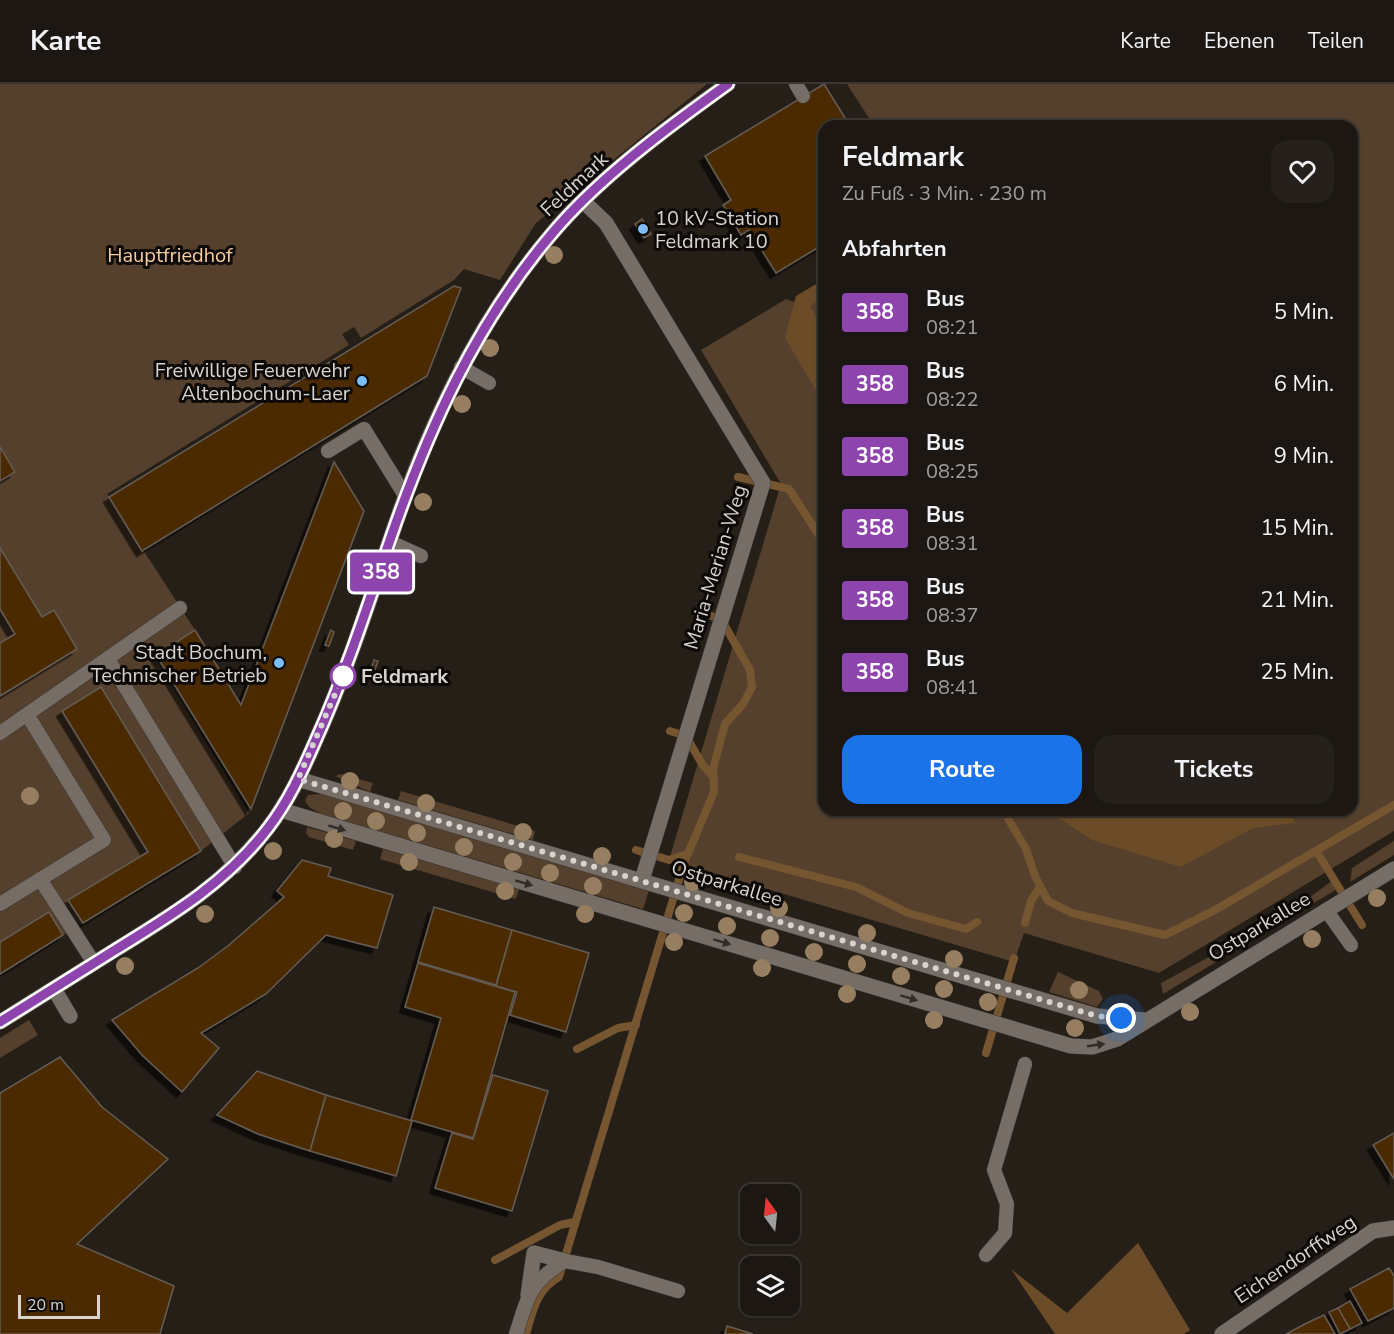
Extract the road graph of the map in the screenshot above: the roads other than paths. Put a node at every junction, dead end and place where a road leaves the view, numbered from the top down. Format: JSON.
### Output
{"nodes":[{"id":1,"x":728,"y":84,"type":"edge"},
{"id":2,"x":583,"y":201,"type":"junction"},
{"id":3,"x":461,"y":367,"type":"junction"},
{"id":4,"x":489,"y":383,"type":"dead end"},
{"id":5,"x":328,"y":451,"type":"dead end"},
{"id":6,"x":406,"y":497,"type":"junction"},
{"id":7,"x":390,"y":542,"type":"junction"},
{"id":8,"x":421,"y":556,"type":"dead end"},
{"id":9,"x":180,"y":608,"type":"dead end"},
{"id":10,"x":108,"y":659,"type":"junction"},
{"id":11,"x":28,"y":716,"type":"junction"},
{"id":12,"x":0,"y":733,"type":"edge"},
{"id":13,"x":298,"y":779,"type":"junction"},
{"id":14,"x":281,"y":810,"type":"junction"},
{"id":15,"x":235,"y":867,"type":"junction"},
{"id":16,"x":1394,"y":869,"type":"edge"},
{"id":17,"x":40,"y":879,"type":"junction"},
{"id":18,"x":642,"y":880,"type":"junction"},
{"id":19,"x":0,"y":904,"type":"edge"},
{"id":20,"x":1326,"y":910,"type":"junction"},
{"id":21,"x":1351,"y":945,"type":"dead end"},
{"id":22,"x":94,"y":963,"type":"junction"},
{"id":23,"x":54,"y":989,"type":"junction"},
{"id":24,"x":70,"y":1016,"type":"dead end"},
{"id":25,"x":1145,"y":1020,"type":"junction"},
{"id":26,"x":0,"y":1022,"type":"edge"},
{"id":27,"x":1025,"y":1064,"type":"dead end"},
{"id":28,"x":1394,"y":1228,"type":"edge"},
{"id":29,"x":986,"y":1255,"type":"dead end"},
{"id":30,"x":565,"y":1261,"type":"junction"},
{"id":31,"x":678,"y":1291,"type":"dead end"},
{"id":32,"x":528,"y":1295,"type":"junction"},
{"id":33,"x":516,"y":1334,"type":"edge"},
{"id":34,"x":1222,"y":1334,"type":"edge"}],
"edges":[{"from":1,"to":2,"type":"street","name":"Feldmark"},
{"from":2,"to":3,"type":"street","name":"Feldmark"},
{"from":2,"to":18,"type":"street","name":"Maria-Merian-Weg"},
{"from":3,"to":4,"type":"lane"},
{"from":3,"to":6,"type":"street","name":"Feldmark"},
{"from":5,"to":6,"type":"lane"},
{"from":6,"to":7,"type":"street","name":"Feldmark"},
{"from":7,"to":8,"type":"lane"},
{"from":7,"to":13,"type":"street","name":"Feldmark"},
{"from":9,"to":10,"type":"lane"},
{"from":10,"to":11,"type":"lane"},
{"from":10,"to":15,"type":"lane"},
{"from":11,"to":12,"type":"lane"},
{"from":11,"to":17,"type":"lane"},
{"from":13,"to":14,"type":"street","name":"Feldmark"},
{"from":13,"to":18,"type":"street","name":"Ostparkallee"},
{"from":14,"to":15,"type":"street","name":"Feldmark"},
{"from":14,"to":25,"type":"street","name":"Ostparkallee","one_way":true},
{"from":15,"to":22,"type":"street","name":"Feldmark"},
{"from":16,"to":20,"type":"street","name":"Ostparkallee"},
{"from":17,"to":19,"type":"lane"},
{"from":17,"to":22,"type":"lane"},
{"from":18,"to":25,"type":"street","name":"Ostparkallee"},
{"from":20,"to":21,"type":"lane"},
{"from":20,"to":25,"type":"street","name":"Ostparkallee"},
{"from":22,"to":23,"type":"street","name":"Feldmark"},
{"from":23,"to":24,"type":"street"},
{"from":23,"to":26,"type":"street","name":"Feldmark"},
{"from":27,"to":29,"type":"lane"},
{"from":28,"to":34,"type":"street","name":"Eichendorffweg"},
{"from":30,"to":31,"type":"lane"},
{"from":30,"to":32,"type":"lane"},
{"from":30,"to":32,"type":"street"},
{"from":32,"to":33,"type":"lane"}]}
